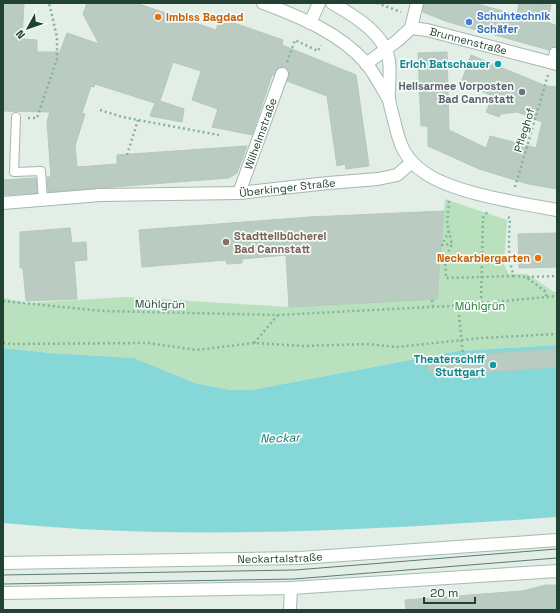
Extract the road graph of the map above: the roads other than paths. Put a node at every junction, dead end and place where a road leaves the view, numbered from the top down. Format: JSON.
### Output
{"nodes":[{"id":1,"x":263,"y":3,"type":"edge"},
{"id":2,"x":319,"y":3,"type":"edge"},
{"id":3,"x":332,"y":3,"type":"edge"},
{"id":4,"x":417,"y":3,"type":"edge"},
{"id":5,"x":412,"y":22,"type":"junction"},
{"id":6,"x":310,"y":23,"type":"junction"},
{"id":7,"x":386,"y":48,"type":"junction"},
{"id":8,"x":554,"y":52,"type":"dead end"},
{"id":9,"x":366,"y":64,"type":"junction"},
{"id":10,"x":554,"y":64,"type":"edge"},
{"id":11,"x":282,"y":74,"type":"dead end"},
{"id":12,"x":389,"y":100,"type":"junction"},
{"id":13,"x":16,"y":117,"type":"road end"},
{"id":14,"x":412,"y":162,"type":"junction"},
{"id":15,"x":239,"y":193,"type":"junction"},
{"id":16,"x":43,"y":200,"type":"junction"},
{"id":17,"x":3,"y":203,"type":"edge"},
{"id":18,"x":557,"y":210,"type":"edge"},
{"id":19,"x":557,"y":540,"type":"edge"},
{"id":20,"x":3,"y":563,"type":"edge"},
{"id":21,"x":557,"y":571,"type":"edge"},
{"id":22,"x":292,"y":588,"type":"junction"},
{"id":23,"x":3,"y":593,"type":"edge"},
{"id":24,"x":290,"y":610,"type":"edge"}],
"edges":[{"from":1,"to":6,"type":"main road"},
{"from":2,"to":6,"type":"main road"},
{"from":3,"to":7,"type":"main road"},
{"from":4,"to":5,"type":"main road"},
{"from":5,"to":7,"type":"main road"},
{"from":5,"to":10,"type":"main road","name":"Brunnenstraße"},
{"from":6,"to":9,"type":"main road"},
{"from":7,"to":9,"type":"main road"},
{"from":7,"to":12,"type":"main road"},
{"from":8,"to":10,"type":"lane"},
{"from":9,"to":12,"type":"main road"},
{"from":11,"to":15,"type":"main road","name":"Wilhelmstraße"},
{"from":12,"to":14,"type":"main road"},
{"from":13,"to":16,"type":"lane"},
{"from":14,"to":15,"type":"main road","name":"Überkinger Straße"},
{"from":14,"to":18,"type":"main road"},
{"from":15,"to":16,"type":"main road","name":"Überkinger Straße"},
{"from":16,"to":17,"type":"main road","name":"Überkinger Straße"},
{"from":19,"to":20,"type":"main road","name":"Neckartalstraße"},
{"from":21,"to":22,"type":"main road"},
{"from":22,"to":23,"type":"main road"},
{"from":22,"to":24,"type":"main road"}]}
